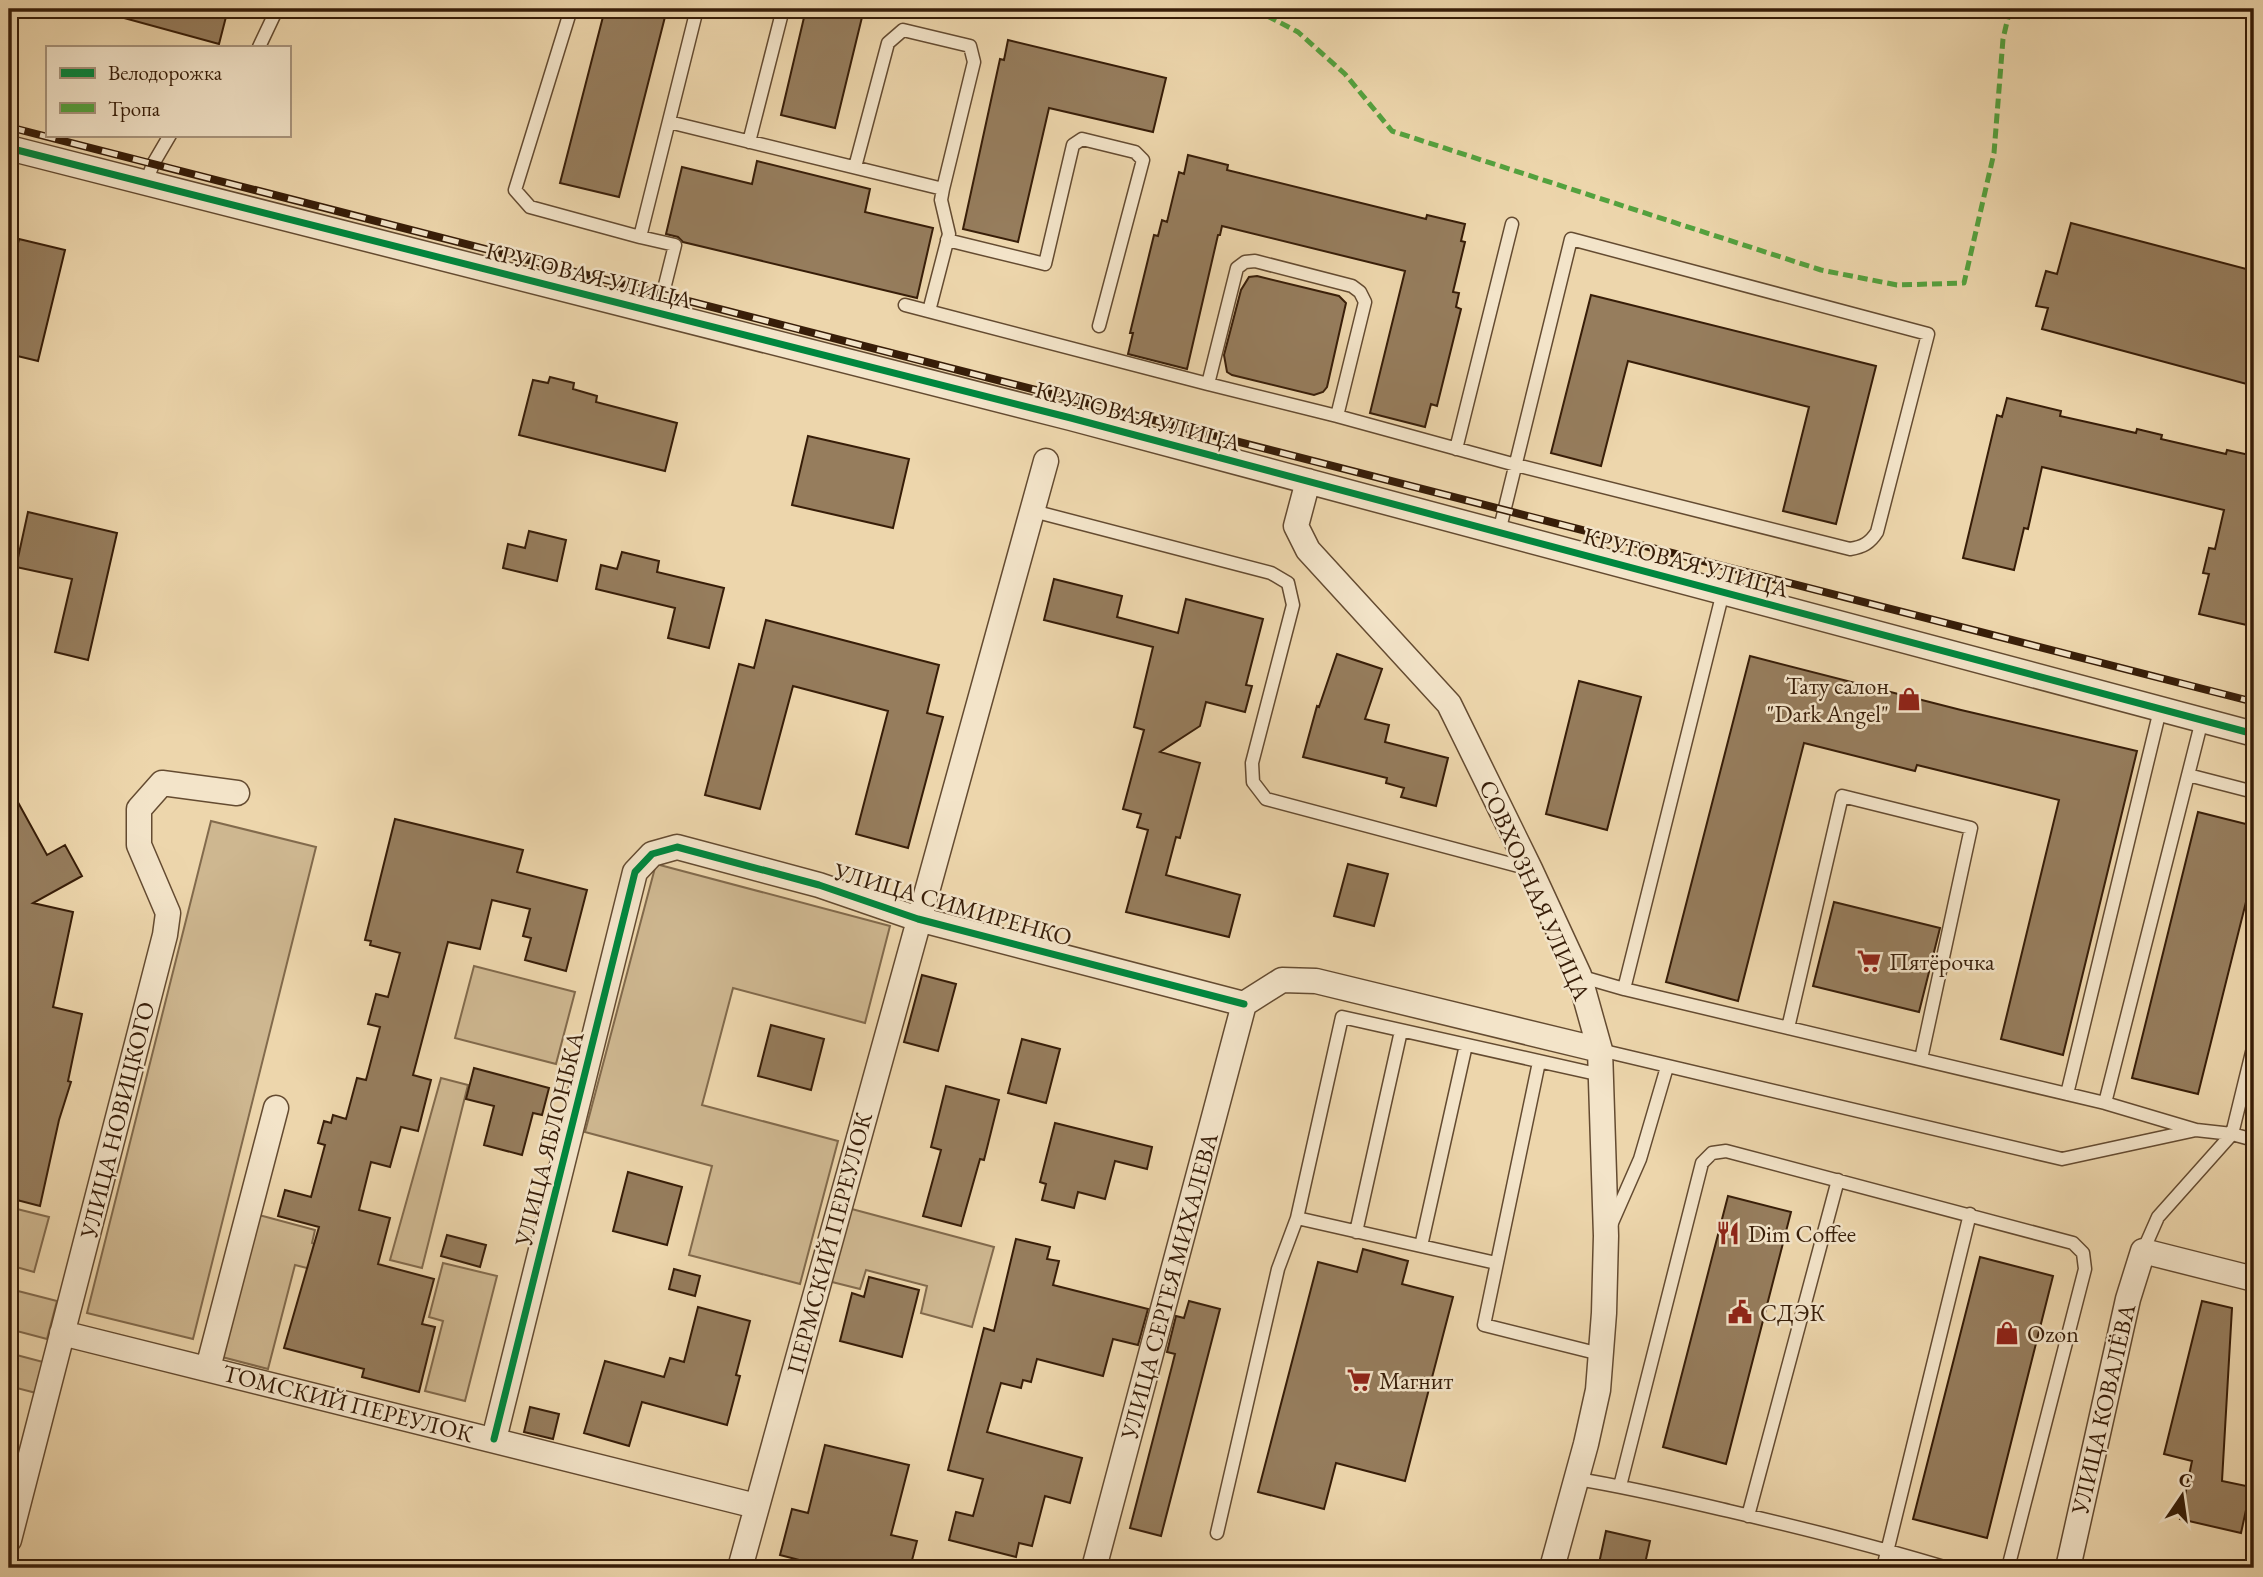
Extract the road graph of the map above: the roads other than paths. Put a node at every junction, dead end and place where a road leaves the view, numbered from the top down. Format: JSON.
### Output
{"nodes":[{"id":1,"x":277,"y":9,"type":"edge"},
{"id":2,"x":571,"y":9,"type":"edge"},
{"id":3,"x":697,"y":9,"type":"edge"},
{"id":4,"x":783,"y":9,"type":"edge"},
{"id":5,"x":259,"y":46,"type":"edge"},
{"id":6,"x":669,"y":122,"type":"junction"},
{"id":7,"x":169,"y":136,"type":"edge"},
{"id":8,"x":749,"y":142,"type":"junction"},
{"id":9,"x":9,"y":148,"type":"edge"},
{"id":10,"x":855,"y":167,"type":"junction"},
{"id":11,"x":146,"y":183,"type":"junction"},
{"id":12,"x":943,"y":189,"type":"junction"},
{"id":13,"x":1512,"y":224,"type":"dead end"},
{"id":14,"x":640,"y":237,"type":"junction"},
{"id":15,"x":947,"y":240,"type":"junction"},
{"id":16,"x":905,"y":305,"type":"dead end"},
{"id":17,"x":929,"y":311,"type":"junction"},
{"id":18,"x":658,"y":313,"type":"junction"},
{"id":19,"x":1099,"y":326,"type":"dead end"},
{"id":20,"x":1208,"y":384,"type":"junction"},
{"id":21,"x":1338,"y":416,"type":"junction"},
{"id":22,"x":1456,"y":449,"type":"junction"},
{"id":23,"x":1046,"y":461,"type":"dead end"},
{"id":24,"x":1516,"y":465,"type":"junction"},
{"id":25,"x":1308,"y":481,"type":"junction"},
{"id":26,"x":1033,"y":511,"type":"junction"},
{"id":27,"x":1499,"y":532,"type":"junction"},
{"id":28,"x":1723,"y":592,"type":"junction"},
{"id":29,"x":2160,"y":710,"type":"junction"},
{"id":30,"x":2202,"y":720,"type":"junction"},
{"id":31,"x":2254,"y":734,"type":"edge"},
{"id":32,"x":2188,"y":775,"type":"junction"},
{"id":33,"x":2254,"y":792,"type":"edge"},
{"id":34,"x":237,"y":793,"type":"dead end"},
{"id":35,"x":652,"y":854,"type":"joint"},
{"id":36,"x":1530,"y":869,"type":"junction"},
{"id":37,"x":918,"y":919,"type":"junction"},
{"id":38,"x":1578,"y":975,"type":"junction"},
{"id":39,"x":1624,"y":989,"type":"junction"},
{"id":40,"x":1244,"y":1004,"type":"junction"},
{"id":41,"x":1788,"y":1028,"type":"junction"},
{"id":42,"x":1401,"y":1031,"type":"junction"},
{"id":43,"x":2254,"y":1044,"type":"edge"},
{"id":44,"x":1466,"y":1045,"type":"junction"},
{"id":45,"x":1600,"y":1050,"type":"junction"},
{"id":46,"x":1922,"y":1059,"type":"junction"},
{"id":47,"x":1539,"y":1062,"type":"junction"},
{"id":48,"x":1667,"y":1067,"type":"junction"},
{"id":49,"x":1601,"y":1075,"type":"junction"},
{"id":50,"x":2067,"y":1094,"type":"junction"},
{"id":51,"x":2105,"y":1103,"type":"junction"},
{"id":52,"x":276,"y":1108,"type":"dead end"},
{"id":53,"x":2196,"y":1130,"type":"junction"},
{"id":54,"x":2232,"y":1134,"type":"junction"},
{"id":55,"x":2254,"y":1140,"type":"edge"},
{"id":56,"x":1838,"y":1180,"type":"junction"},
{"id":57,"x":1970,"y":1214,"type":"junction"},
{"id":58,"x":1297,"y":1218,"type":"junction"},
{"id":59,"x":1356,"y":1231,"type":"junction"},
{"id":60,"x":1606,"y":1236,"type":"junction"},
{"id":61,"x":1421,"y":1246,"type":"junction"},
{"id":62,"x":2143,"y":1251,"type":"junction"},
{"id":63,"x":1496,"y":1263,"type":"junction"},
{"id":64,"x":2254,"y":1279,"type":"edge"},
{"id":65,"x":62,"y":1333,"type":"junction"},
{"id":66,"x":1600,"y":1354,"type":"junction"},
{"id":67,"x":208,"y":1368,"type":"junction"},
{"id":68,"x":494,"y":1439,"type":"junction"},
{"id":69,"x":1577,"y":1479,"type":"junction"},
{"id":70,"x":1620,"y":1486,"type":"junction"},
{"id":71,"x":756,"y":1506,"type":"junction"},
{"id":72,"x":1748,"y":1516,"type":"junction"},
{"id":73,"x":1217,"y":1533,"type":"dead end"},
{"id":74,"x":9,"y":1535,"type":"edge"},
{"id":75,"x":1887,"y":1550,"type":"junction"},
{"id":76,"x":740,"y":1568,"type":"edge"},
{"id":77,"x":1094,"y":1568,"type":"edge"},
{"id":78,"x":1552,"y":1568,"type":"edge"},
{"id":79,"x":1883,"y":1568,"type":"edge"},
{"id":80,"x":1947,"y":1568,"type":"edge"},
{"id":81,"x":2008,"y":1568,"type":"edge"},
{"id":82,"x":2068,"y":1568,"type":"edge"}],
"edges":[{"from":1,"to":5,"type":"lane"},
{"from":2,"to":14,"type":"lane"},
{"from":3,"to":6,"type":"lane"},
{"from":4,"to":8,"type":"lane"},
{"from":6,"to":8,"type":"lane"},
{"from":6,"to":14,"type":"lane"},
{"from":7,"to":11,"type":"lane"},
{"from":8,"to":10,"type":"lane"},
{"from":9,"to":11,"type":"street","name":"КРУГОВАЯ УЛИЦА"},
{"from":10,"to":12,"type":"lane"},
{"from":10,"to":12,"type":"lane"},
{"from":11,"to":18,"type":"street","name":"КРУГОВАЯ УЛИЦА"},
{"from":12,"to":15,"type":"lane"},
{"from":13,"to":22,"type":"lane"},
{"from":14,"to":18,"type":"lane"},
{"from":15,"to":17,"type":"lane"},
{"from":15,"to":19,"type":"lane"},
{"from":16,"to":17,"type":"lane"},
{"from":17,"to":20,"type":"lane"},
{"from":18,"to":25,"type":"street","name":"КРУГОВАЯ УЛИЦА"},
{"from":20,"to":21,"type":"lane"},
{"from":20,"to":21,"type":"lane"},
{"from":21,"to":22,"type":"lane"},
{"from":22,"to":24,"type":"lane"},
{"from":23,"to":26,"type":"street","name":"ПЕРМСКИЙ ПЕРЕУЛОК"},
{"from":24,"to":24,"type":"lane"},
{"from":24,"to":27,"type":"lane"},
{"from":25,"to":27,"type":"street","name":"КРУГОВАЯ УЛИЦА"},
{"from":25,"to":36,"type":"street","name":"СОВХОЗНАЯ УЛИЦА"},
{"from":26,"to":36,"type":"lane"},
{"from":26,"to":37,"type":"street","name":"ПЕРМСКИЙ ПЕРЕУЛОК"},
{"from":27,"to":28,"type":"street","name":"КРУГОВАЯ УЛИЦА"},
{"from":28,"to":29,"type":"street","name":"КРУГОВАЯ УЛИЦА"},
{"from":28,"to":39,"type":"lane"},
{"from":29,"to":30,"type":"street","name":"КРУГОВАЯ УЛИЦА"},
{"from":29,"to":50,"type":"lane"},
{"from":30,"to":31,"type":"street","name":"КРУГОВАЯ УЛИЦА"},
{"from":30,"to":32,"type":"lane"},
{"from":32,"to":33,"type":"lane"},
{"from":32,"to":51,"type":"lane"},
{"from":34,"to":65,"type":"street","name":"УЛИЦА НОВИЦКОГО"},
{"from":35,"to":37,"type":"street","name":"УЛИЦА СИМИРЕНКО"},
{"from":35,"to":68,"type":"street","name":"УЛИЦА ЯБЛОНЬКА"},
{"from":36,"to":38,"type":"street","name":"СОВХОЗНАЯ УЛИЦА"},
{"from":37,"to":40,"type":"street","name":"УЛИЦА СИМИРЕНКО"},
{"from":37,"to":71,"type":"street","name":"ПЕРМСКИЙ ПЕРЕУЛОК"},
{"from":38,"to":39,"type":"lane"},
{"from":38,"to":45,"type":"street","name":"СОВХОЗНАЯ УЛИЦА"},
{"from":39,"to":41,"type":"lane"},
{"from":40,"to":45,"type":"street"},
{"from":40,"to":77,"type":"street","name":"УЛИЦА СЕРГЕЯ МИХАЛЕВА"},
{"from":41,"to":46,"type":"lane"},
{"from":41,"to":46,"type":"lane"},
{"from":42,"to":44,"type":"lane"},
{"from":42,"to":58,"type":"lane"},
{"from":42,"to":59,"type":"lane"},
{"from":43,"to":54,"type":"lane"},
{"from":44,"to":47,"type":"lane"},
{"from":44,"to":61,"type":"lane"},
{"from":45,"to":48,"type":"lane"},
{"from":45,"to":49,"type":"street","name":"СОВХОЗНАЯ УЛИЦА"},
{"from":46,"to":50,"type":"lane"},
{"from":47,"to":49,"type":"lane"},
{"from":47,"to":63,"type":"lane"},
{"from":48,"to":53,"type":"lane"},
{"from":48,"to":60,"type":"lane"},
{"from":49,"to":60,"type":"street","name":"СОВХОЗНАЯ УЛИЦА"},
{"from":50,"to":51,"type":"lane"},
{"from":51,"to":53,"type":"lane"},
{"from":52,"to":67,"type":"street"},
{"from":53,"to":54,"type":"lane"},
{"from":54,"to":55,"type":"lane"},
{"from":54,"to":62,"type":"lane"},
{"from":56,"to":57,"type":"lane"},
{"from":56,"to":70,"type":"lane"},
{"from":56,"to":72,"type":"lane"},
{"from":57,"to":75,"type":"lane"},
{"from":57,"to":81,"type":"lane"},
{"from":58,"to":59,"type":"lane"},
{"from":58,"to":73,"type":"lane"},
{"from":59,"to":61,"type":"lane"},
{"from":60,"to":66,"type":"street","name":"СОВХОЗНАЯ УЛИЦА"},
{"from":61,"to":63,"type":"lane"},
{"from":62,"to":64,"type":"street"},
{"from":62,"to":82,"type":"street","name":"УЛИЦА КОВАЛЁВА"},
{"from":63,"to":66,"type":"lane"},
{"from":65,"to":67,"type":"street","name":"ТОМСКИЙ ПЕРЕУЛОК"},
{"from":65,"to":74,"type":"street","name":"УЛИЦА НОВИЦКОГО"},
{"from":66,"to":69,"type":"street","name":"СОВХОЗНАЯ УЛИЦА"},
{"from":67,"to":68,"type":"street","name":"ТОМСКИЙ ПЕРЕУЛОК"},
{"from":68,"to":71,"type":"street","name":"ТОМСКИЙ ПЕРЕУЛОК"},
{"from":69,"to":70,"type":"lane"},
{"from":69,"to":78,"type":"street","name":"СОВХОЗНАЯ УЛИЦА"},
{"from":70,"to":72,"type":"lane"},
{"from":71,"to":76,"type":"street","name":"ПЕРМСКИЙ ПЕРЕУЛОК"},
{"from":72,"to":75,"type":"lane"},
{"from":75,"to":79,"type":"lane"},
{"from":75,"to":80,"type":"lane"}]}
